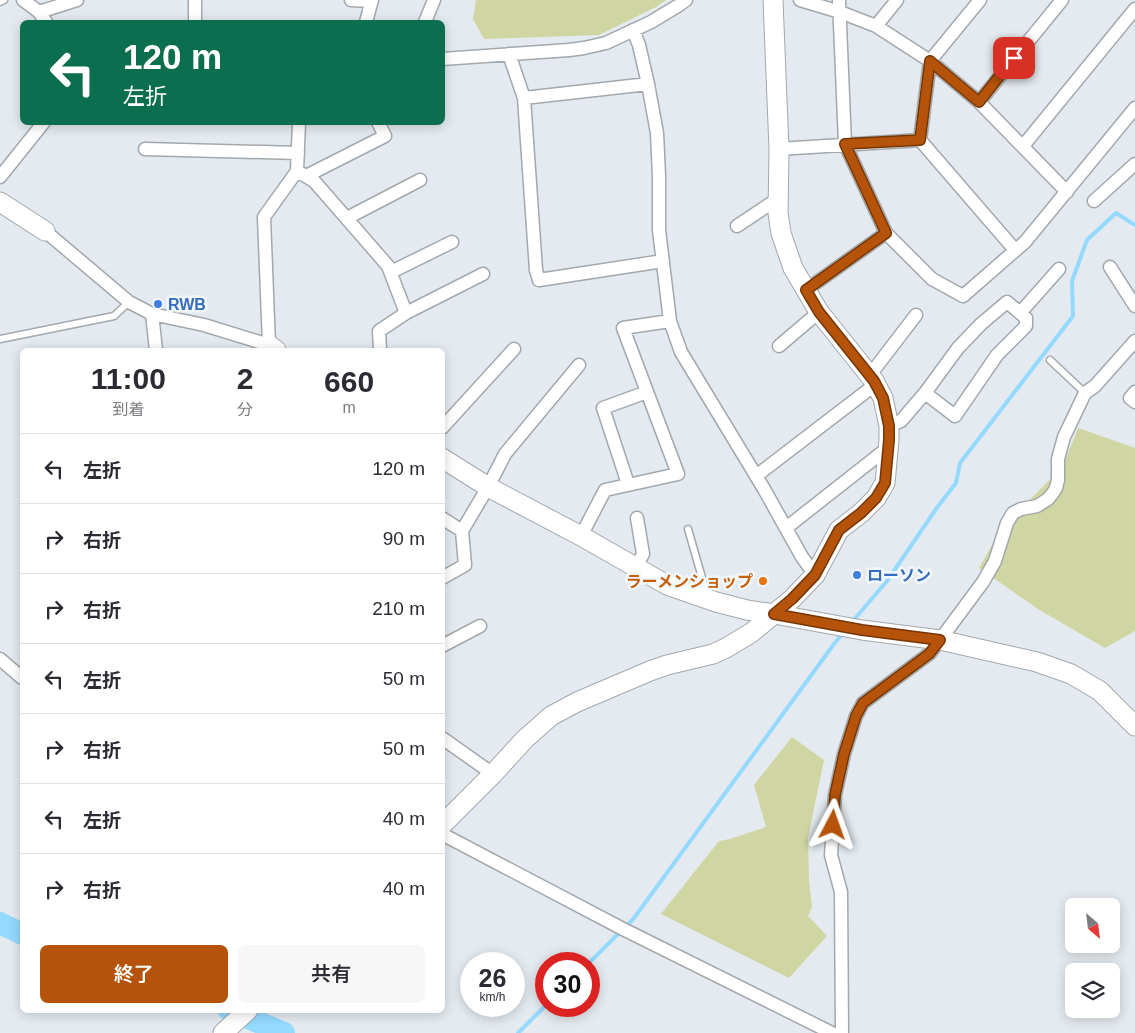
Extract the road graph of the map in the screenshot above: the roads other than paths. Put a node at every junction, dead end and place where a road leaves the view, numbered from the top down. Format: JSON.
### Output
{"nodes":[{"id":1,"x":4,"y":0,"type":"edge"},
{"id":2,"x":23,"y":0,"type":"edge"},
{"id":3,"x":77,"y":0,"type":"edge"},
{"id":4,"x":195,"y":0,"type":"edge"},
{"id":5,"x":351,"y":0,"type":"edge"},
{"id":6,"x":434,"y":0,"type":"edge"},
{"id":7,"x":686,"y":0,"type":"edge"},
{"id":8,"x":773,"y":0,"type":"edge"},
{"id":9,"x":800,"y":0,"type":"edge"},
{"id":10,"x":897,"y":0,"type":"edge"},
{"id":11,"x":980,"y":0,"type":"edge"},
{"id":12,"x":1062,"y":0,"type":"edge"},
{"id":13,"x":371,"y":1,"type":"edge"},
{"id":14,"x":0,"y":2,"type":"edge"},
{"id":15,"x":840,"y":6,"type":"edge"},
{"id":16,"x":1135,"y":9,"type":"edge"},
{"id":17,"x":42,"y":18,"type":"edge"},
{"id":18,"x":195,"y":20,"type":"edge"},
{"id":19,"x":366,"y":20,"type":"edge"},
{"id":20,"x":425,"y":20,"type":"edge"},
{"id":21,"x":876,"y":26,"type":"junction"},
{"id":22,"x":633,"y":30,"type":"junction"},
{"id":23,"x":509,"y":54,"type":"junction"},
{"id":24,"x":445,"y":59,"type":"edge"},
{"id":25,"x":930,"y":61,"type":"junction"},
{"id":26,"x":648,"y":84,"type":"junction"},
{"id":27,"x":524,"y":98,"type":"junction"},
{"id":28,"x":979,"y":102,"type":"junction"},
{"id":29,"x":1135,"y":108,"type":"edge"},
{"id":30,"x":42,"y":125,"type":"edge"},
{"id":31,"x":299,"y":125,"type":"edge"},
{"id":32,"x":380,"y":125,"type":"edge"},
{"id":33,"x":920,"y":140,"type":"junction"},
{"id":34,"x":845,"y":144,"type":"junction"},
{"id":35,"x":1023,"y":146,"type":"junction"},
{"id":36,"x":144,"y":149,"type":"dead end"},
{"id":37,"x":779,"y":149,"type":"junction"},
{"id":38,"x":298,"y":153,"type":"junction"},
{"id":39,"x":1135,"y":164,"type":"edge"},
{"id":40,"x":302,"y":174,"type":"junction"},
{"id":41,"x":0,"y":177,"type":"edge"},
{"id":42,"x":420,"y":180,"type":"dead end"},
{"id":43,"x":1067,"y":192,"type":"junction"},
{"id":44,"x":778,"y":198,"type":"junction"},
{"id":45,"x":1094,"y":201,"type":"dead end"},
{"id":46,"x":0,"y":202,"type":"edge"},
{"id":47,"x":347,"y":218,"type":"junction"},
{"id":48,"x":737,"y":226,"type":"dead end"},
{"id":49,"x":44,"y":231,"type":"joint"},
{"id":50,"x":886,"y":233,"type":"junction"},
{"id":51,"x":452,"y":242,"type":"dead end"},
{"id":52,"x":1015,"y":250,"type":"junction"},
{"id":53,"x":663,"y":261,"type":"junction"},
{"id":54,"x":1110,"y":267,"type":"dead end"},
{"id":55,"x":1059,"y":269,"type":"dead end"},
{"id":56,"x":390,"y":272,"type":"junction"},
{"id":57,"x":483,"y":274,"type":"dead end"},
{"id":58,"x":806,"y":290,"type":"junction"},
{"id":59,"x":129,"y":302,"type":"junction"},
{"id":60,"x":1135,"y":306,"type":"edge"},
{"id":61,"x":406,"y":312,"type":"junction"},
{"id":62,"x":819,"y":312,"type":"junction"},
{"id":63,"x":1020,"y":313,"type":"junction"},
{"id":64,"x":152,"y":314,"type":"junction"},
{"id":65,"x":916,"y":315,"type":"dead end"},
{"id":66,"x":670,"y":321,"type":"junction"},
{"id":67,"x":0,"y":339,"type":"edge"},
{"id":68,"x":1135,"y":341,"type":"edge"},
{"id":69,"x":779,"y":346,"type":"dead end"},
{"id":70,"x":156,"y":348,"type":"edge"},
{"id":71,"x":271,"y":348,"type":"edge"},
{"id":72,"x":274,"y":348,"type":"edge"},
{"id":73,"x":380,"y":348,"type":"edge"},
{"id":74,"x":514,"y":349,"type":"dead end"},
{"id":75,"x":1050,"y":360,"type":"dead end"},
{"id":76,"x":579,"y":364,"type":"dead end"},
{"id":77,"x":873,"y":379,"type":"junction"},
{"id":78,"x":647,"y":392,"type":"junction"},
{"id":79,"x":1135,"y":392,"type":"edge"},
{"id":80,"x":1085,"y":393,"type":"junction"},
{"id":81,"x":925,"y":394,"type":"junction"},
{"id":82,"x":1135,"y":402,"type":"edge"},
{"id":83,"x":445,"y":425,"type":"edge"},
{"id":84,"x":889,"y":426,"type":"junction"},
{"id":85,"x":889,"y":447,"type":"junction"},
{"id":86,"x":445,"y":460,"type":"edge"},
{"id":87,"x":756,"y":476,"type":"junction"},
{"id":88,"x":628,"y":484,"type":"junction"},
{"id":89,"x":488,"y":487,"type":"junction"},
{"id":90,"x":637,"y":518,"type":"dead end"},
{"id":91,"x":445,"y":520,"type":"edge"},
{"id":92,"x":786,"y":528,"type":"junction"},
{"id":93,"x":688,"y":529,"type":"dead end"},
{"id":94,"x":462,"y":531,"type":"junction"},
{"id":95,"x":581,"y":536,"type":"junction"},
{"id":96,"x":636,"y":567,"type":"junction"},
{"id":97,"x":815,"y":575,"type":"junction"},
{"id":98,"x":445,"y":576,"type":"edge"},
{"id":99,"x":708,"y":599,"type":"junction"},
{"id":100,"x":774,"y":614,"type":"junction"},
{"id":101,"x":480,"y":626,"type":"dead end"},
{"id":102,"x":940,"y":640,"type":"junction"},
{"id":103,"x":445,"y":644,"type":"edge"},
{"id":104,"x":0,"y":659,"type":"edge"},
{"id":105,"x":20,"y":676,"type":"edge"},
{"id":106,"x":1135,"y":726,"type":"edge"},
{"id":107,"x":445,"y":740,"type":"edge"},
{"id":108,"x":493,"y":774,"type":"junction"},
{"id":109,"x":445,"y":822,"type":"edge"},
{"id":110,"x":445,"y":836,"type":"edge"},
{"id":111,"x":245,"y":1013,"type":"edge"},
{"id":112,"x":223,"y":1033,"type":"edge"},
{"id":113,"x":832,"y":1033,"type":"edge"},
{"id":114,"x":842,"y":1033,"type":"edge"}],
"edges":[{"from":1,"to":14,"type":"lane"},
{"from":2,"to":17,"type":"street"},
{"from":3,"to":17,"type":"street"},
{"from":4,"to":18,"type":"street"},
{"from":5,"to":13,"type":"street"},
{"from":6,"to":20,"type":"street"},
{"from":7,"to":22,"type":"street"},
{"from":8,"to":37,"type":"street"},
{"from":9,"to":15,"type":"street"},
{"from":10,"to":21,"type":"street"},
{"from":11,"to":25,"type":"street"},
{"from":12,"to":28,"type":"street"},
{"from":13,"to":19,"type":"street"},
{"from":15,"to":21,"type":"street"},
{"from":15,"to":34,"type":"street"},
{"from":16,"to":35,"type":"street"},
{"from":21,"to":25,"type":"street"},
{"from":22,"to":23,"type":"street"},
{"from":22,"to":26,"type":"street"},
{"from":23,"to":24,"type":"street"},
{"from":23,"to":27,"type":"street"},
{"from":25,"to":28,"type":"street"},
{"from":25,"to":33,"type":"street"},
{"from":26,"to":27,"type":"street"},
{"from":26,"to":53,"type":"street"},
{"from":27,"to":53,"type":"street"},
{"from":28,"to":35,"type":"street"},
{"from":29,"to":43,"type":"street"},
{"from":30,"to":41,"type":"street"},
{"from":31,"to":38,"type":"street"},
{"from":32,"to":40,"type":"street"},
{"from":33,"to":34,"type":"street"},
{"from":33,"to":52,"type":"street"},
{"from":34,"to":37,"type":"street"},
{"from":34,"to":50,"type":"street"},
{"from":35,"to":43,"type":"street"},
{"from":36,"to":38,"type":"street"},
{"from":37,"to":44,"type":"street"},
{"from":38,"to":40,"type":"street"},
{"from":39,"to":45,"type":"street"},
{"from":40,"to":47,"type":"street"},
{"from":40,"to":72,"type":"street"},
{"from":42,"to":47,"type":"street"},
{"from":43,"to":52,"type":"street"},
{"from":44,"to":48,"type":"street"},
{"from":44,"to":58,"type":"street"},
{"from":46,"to":49,"type":"street"},
{"from":47,"to":56,"type":"street"},
{"from":49,"to":59,"type":"street"},
{"from":50,"to":52,"type":"street"},
{"from":50,"to":58,"type":"street"},
{"from":51,"to":56,"type":"street"},
{"from":53,"to":66,"type":"street"},
{"from":54,"to":60,"type":"street"},
{"from":55,"to":63,"type":"street"},
{"from":56,"to":61,"type":"street"},
{"from":57,"to":61,"type":"street"},
{"from":58,"to":62,"type":"street"},
{"from":59,"to":64,"type":"street"},
{"from":59,"to":67,"type":"lane"},
{"from":61,"to":73,"type":"street"},
{"from":62,"to":69,"type":"street"},
{"from":62,"to":77,"type":"street"},
{"from":63,"to":81,"type":"street"},
{"from":63,"to":81,"type":"street"},
{"from":64,"to":70,"type":"street"},
{"from":64,"to":71,"type":"street"},
{"from":65,"to":77,"type":"street"},
{"from":66,"to":78,"type":"street"},
{"from":66,"to":87,"type":"street"},
{"from":68,"to":80,"type":"street"},
{"from":74,"to":83,"type":"street"},
{"from":75,"to":80,"type":"lane"},
{"from":76,"to":89,"type":"street"},
{"from":77,"to":84,"type":"street"},
{"from":77,"to":87,"type":"street"},
{"from":78,"to":88,"type":"street"},
{"from":78,"to":88,"type":"street"},
{"from":79,"to":82,"type":"street"},
{"from":80,"to":102,"type":"street"},
{"from":81,"to":84,"type":"street"},
{"from":84,"to":85,"type":"street"},
{"from":85,"to":92,"type":"street"},
{"from":85,"to":97,"type":"street"},
{"from":86,"to":89,"type":"street"},
{"from":87,"to":92,"type":"street"},
{"from":88,"to":95,"type":"street"},
{"from":89,"to":94,"type":"street"},
{"from":89,"to":95,"type":"street"},
{"from":90,"to":96,"type":"street"},
{"from":91,"to":94,"type":"street"},
{"from":92,"to":97,"type":"street"},
{"from":93,"to":99,"type":"lane"},
{"from":94,"to":98,"type":"street"},
{"from":95,"to":96,"type":"street"},
{"from":96,"to":99,"type":"street"},
{"from":97,"to":100,"type":"street"},
{"from":99,"to":100,"type":"street"},
{"from":100,"to":102,"type":"street"},
{"from":100,"to":108,"type":"street"},
{"from":101,"to":103,"type":"street"},
{"from":102,"to":106,"type":"street"},
{"from":102,"to":114,"type":"street"},
{"from":104,"to":105,"type":"street"},
{"from":107,"to":108,"type":"street"},
{"from":108,"to":109,"type":"street"},
{"from":110,"to":113,"type":"street"},
{"from":111,"to":112,"type":"street"}]}
